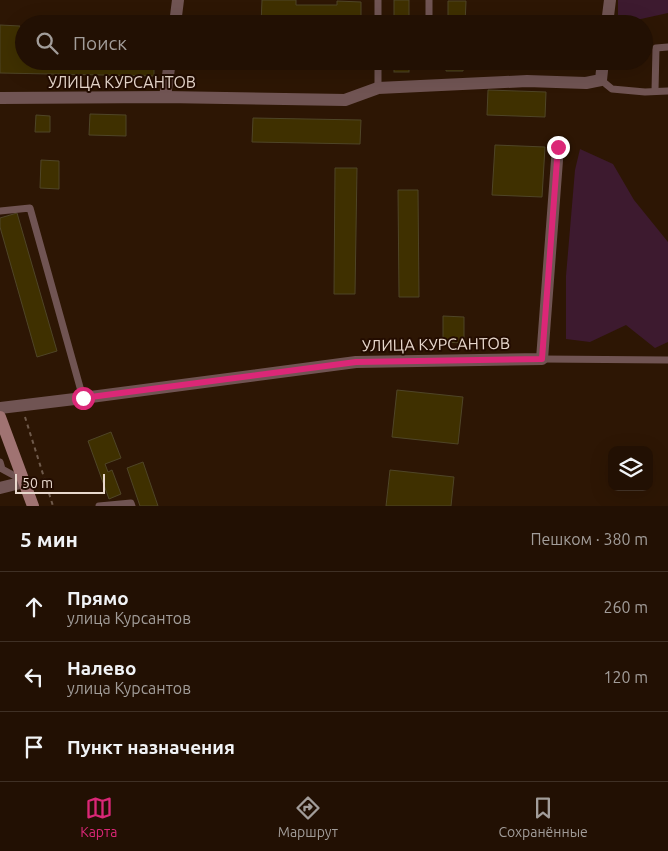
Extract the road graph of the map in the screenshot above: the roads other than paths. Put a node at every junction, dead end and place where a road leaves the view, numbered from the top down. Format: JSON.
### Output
{"nodes":[{"id":1,"x":178,"y":0,"type":"edge"},
{"id":2,"x":378,"y":0,"type":"edge"},
{"id":3,"x":429,"y":0,"type":"edge"},
{"id":4,"x":610,"y":0,"type":"edge"},
{"id":5,"x":176,"y":15,"type":"edge"},
{"id":6,"x":378,"y":15,"type":"edge"},
{"id":7,"x":429,"y":15,"type":"edge"},
{"id":8,"x":608,"y":15,"type":"edge"},
{"id":9,"x":668,"y":47,"type":"edge"},
{"id":10,"x":169,"y":70,"type":"edge"},
{"id":11,"x":378,"y":70,"type":"edge"},
{"id":12,"x":602,"y":70,"type":"edge"},
{"id":13,"x":601,"y":80,"type":"junction"},
{"id":14,"x":378,"y":88,"type":"junction"},
{"id":15,"x":655,"y":91,"type":"junction"},
{"id":16,"x":668,"y":91,"type":"edge"},
{"id":17,"x":165,"y":97,"type":"junction"},
{"id":18,"x":0,"y":98,"type":"edge"},
{"id":19,"x":558,"y":147,"type":"dead end"},
{"id":20,"x":0,"y":211,"type":"edge"},
{"id":21,"x":542,"y":359,"type":"junction"},
{"id":22,"x":668,"y":360,"type":"edge"},
{"id":23,"x":83,"y":398,"type":"junction"},
{"id":24,"x":0,"y":408,"type":"edge"},
{"id":25,"x":0,"y":417,"type":"edge"},
{"id":26,"x":0,"y":462,"type":"edge"},
{"id":27,"x":24,"y":482,"type":"junction"},
{"id":28,"x":0,"y":488,"type":"edge"},
{"id":29,"x":33,"y":506,"type":"edge"},
{"id":30,"x":99,"y":506,"type":"edge"},
{"id":31,"x":132,"y":506,"type":"edge"}],
"edges":[{"from":1,"to":5,"type":"street"},
{"from":2,"to":6,"type":"lane"},
{"from":3,"to":7,"type":"lane"},
{"from":4,"to":8,"type":"street"},
{"from":9,"to":15,"type":"lane"},
{"from":10,"to":17,"type":"street"},
{"from":11,"to":14,"type":"lane"},
{"from":12,"to":13,"type":"street"},
{"from":13,"to":14,"type":"street","name":"УЛИЦА КУРСАНТОВ"},
{"from":13,"to":15,"type":"lane"},
{"from":14,"to":17,"type":"street","name":"УЛИЦА КУРСАНТОВ"},
{"from":15,"to":16,"type":"lane"},
{"from":17,"to":18,"type":"street","name":"УЛИЦА КУРСАНТОВ"},
{"from":19,"to":21,"type":"street"},
{"from":20,"to":23,"type":"lane"},
{"from":21,"to":22,"type":"lane"},
{"from":21,"to":23,"type":"street","name":"УЛИЦА КУРСАНТОВ"},
{"from":23,"to":24,"type":"street","name":"УЛИЦА КУРСАНТОВ"},
{"from":25,"to":27,"type":"street"},
{"from":26,"to":27,"type":"lane"},
{"from":27,"to":28,"type":"street"},
{"from":27,"to":29,"type":"street"},
{"from":30,"to":31,"type":"lane"}]}
